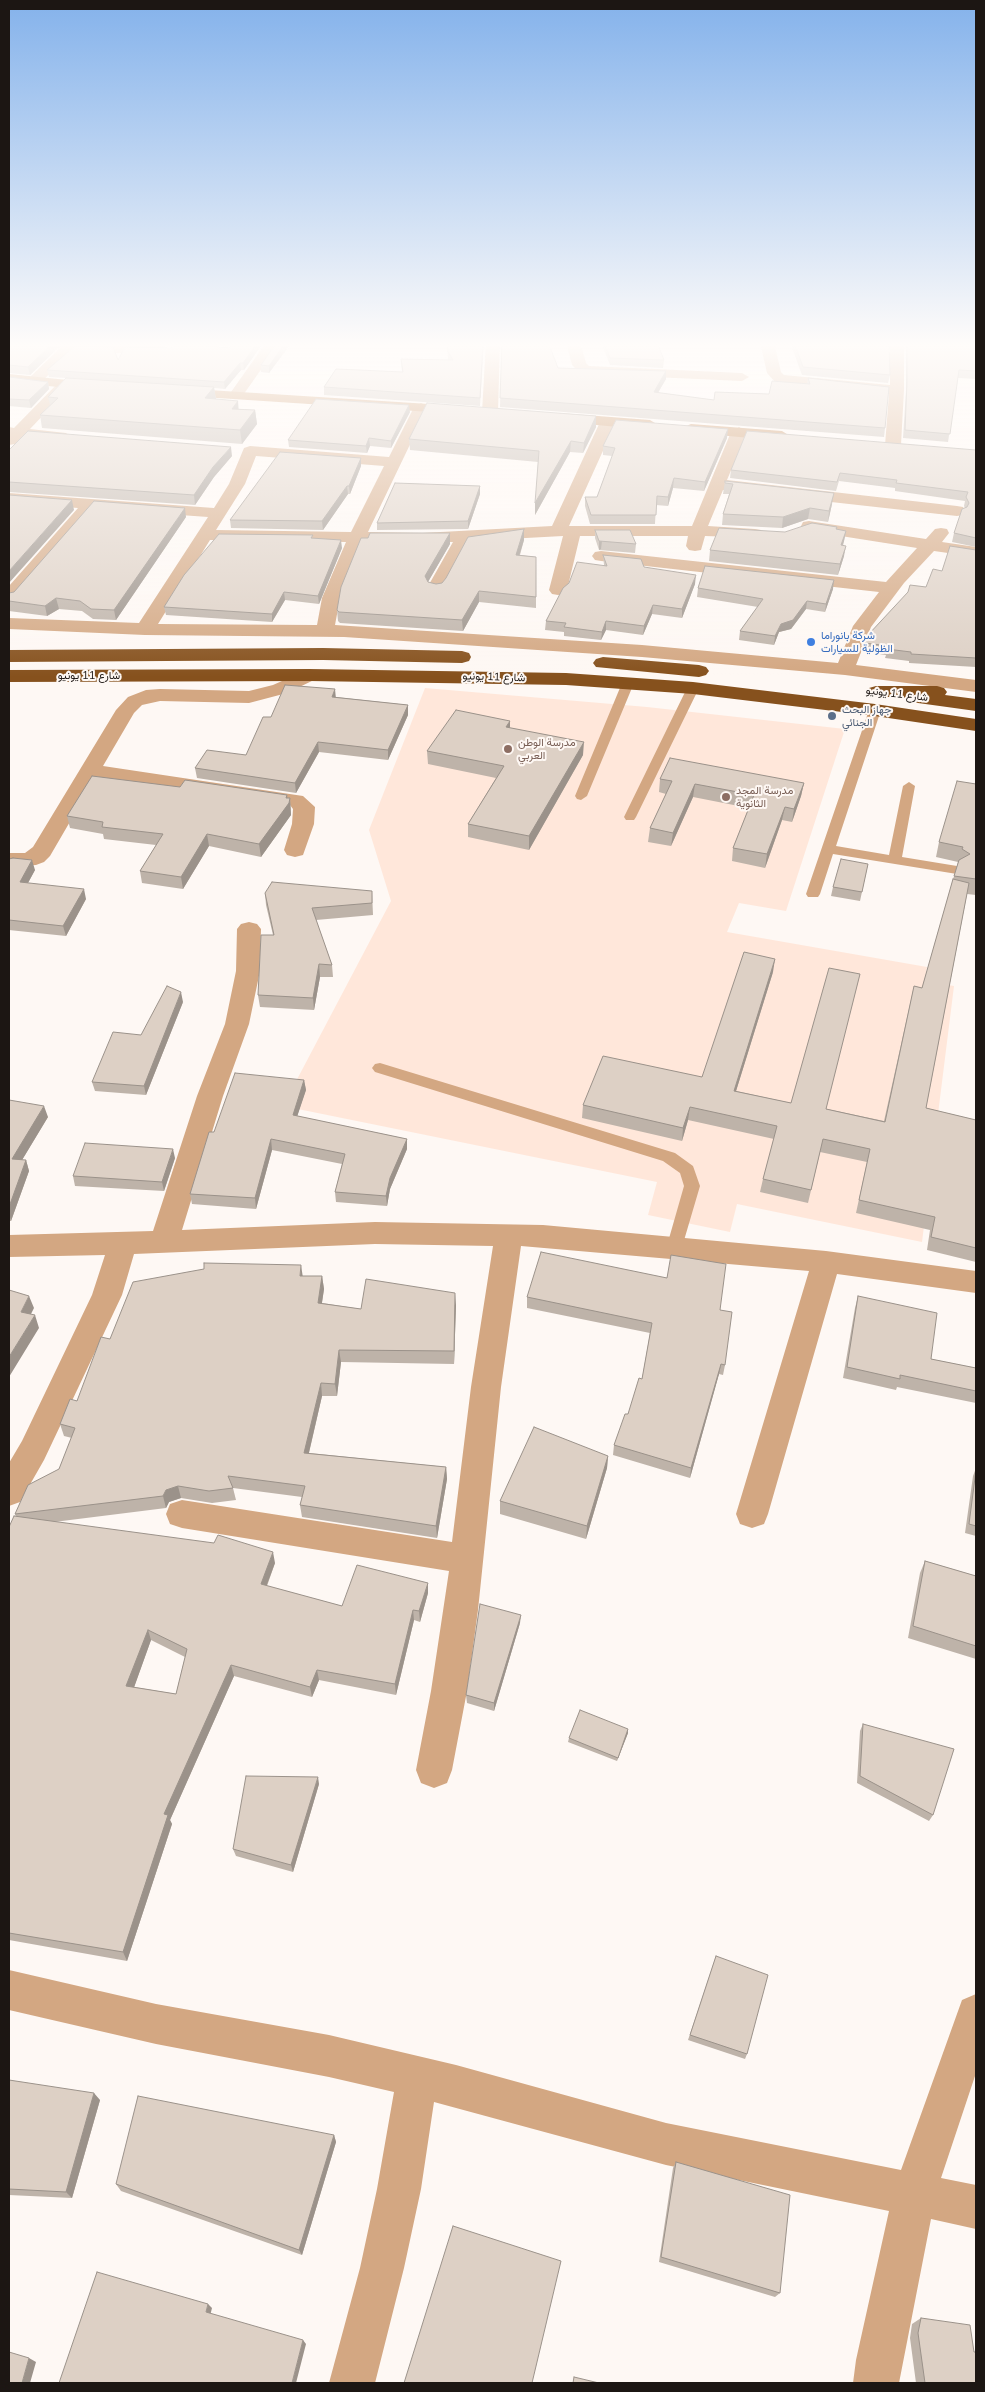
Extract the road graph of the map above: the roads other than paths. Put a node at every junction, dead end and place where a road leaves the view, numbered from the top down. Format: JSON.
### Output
{"nodes":[{"id":1,"x":249,"y":454,"type":"edge"},
{"id":2,"x":284,"y":454,"type":"edge"},
{"id":3,"x":396,"y":454,"type":"edge"},
{"id":4,"x":596,"y":454,"type":"edge"},
{"id":5,"x":730,"y":454,"type":"edge"},
{"id":6,"x":392,"y":462,"type":"junction"},
{"id":7,"x":717,"y":484,"type":"junction"},
{"id":8,"x":9,"y":498,"type":"edge"},
{"id":9,"x":90,"y":504,"type":"junction"},
{"id":10,"x":957,"y":511,"type":"junction"},
{"id":11,"x":976,"y":511,"type":"edge"},
{"id":12,"x":220,"y":513,"type":"junction"},
{"id":13,"x":566,"y":531,"type":"junction"},
{"id":14,"x":698,"y":531,"type":"junction"},
{"id":15,"x":207,"y":535,"type":"junction"},
{"id":16,"x":465,"y":535,"type":"junction"},
{"id":17,"x":357,"y":537,"type":"junction"},
{"id":18,"x":932,"y":544,"type":"junction"},
{"id":19,"x":976,"y":552,"type":"edge"},
{"id":20,"x":600,"y":556,"type":"edge"},
{"id":21,"x":690,"y":565,"type":"junction"},
{"id":22,"x":436,"y":588,"type":"edge"},
{"id":23,"x":891,"y":588,"type":"junction"},
{"id":24,"x":558,"y":590,"type":"dead end"},
{"id":25,"x":9,"y":597,"type":"edge"},
{"id":26,"x":9,"y":624,"type":"edge"},
{"id":27,"x":145,"y":629,"type":"junction"},
{"id":28,"x":325,"y":632,"type":"junction"},
{"id":29,"x":9,"y":656,"type":"edge"},
{"id":30,"x":845,"y":668,"type":"junction"},
{"id":31,"x":309,"y":675,"type":"junction"},
{"id":32,"x":9,"y":676,"type":"edge"},
{"id":33,"x":628,"y":683,"type":"junction"},
{"id":34,"x":828,"y":686,"type":"dead end"},
{"id":35,"x":976,"y":686,"type":"edge"},
{"id":36,"x":693,"y":688,"type":"junction"},
{"id":37,"x":976,"y":693,"type":"edge"},
{"id":38,"x":869,"y":697,"type":"junction"},
{"id":39,"x":976,"y":705,"type":"edge"},
{"id":40,"x":976,"y":725,"type":"edge"},
{"id":41,"x":90,"y":770,"type":"junction"},
{"id":42,"x":910,"y":786,"type":"dead end"},
{"id":43,"x":581,"y":796,"type":"dead end"},
{"id":44,"x":630,"y":817,"type":"dead end"},
{"id":45,"x":828,"y":849,"type":"junction"},
{"id":46,"x":295,"y":850,"type":"dead end"},
{"id":47,"x":9,"y":860,"type":"edge"},
{"id":48,"x":895,"y":860,"type":"junction"},
{"id":49,"x":958,"y":870,"type":"edge"},
{"id":50,"x":812,"y":894,"type":"dead end"},
{"id":51,"x":249,"y":929,"type":"dead end"},
{"id":52,"x":380,"y":1068,"type":"dead end"},
{"id":53,"x":508,"y":1237,"type":"junction"},
{"id":54,"x":164,"y":1242,"type":"junction"},
{"id":55,"x":123,"y":1244,"type":"junction"},
{"id":56,"x":9,"y":1246,"type":"edge"},
{"id":57,"x":674,"y":1249,"type":"junction"},
{"id":58,"x":826,"y":1262,"type":"junction"},
{"id":59,"x":976,"y":1282,"type":"edge"},
{"id":60,"x":9,"y":1492,"type":"edge"},
{"id":61,"x":182,"y":1514,"type":"dead end"},
{"id":62,"x":752,"y":1514,"type":"dead end"},
{"id":63,"x":466,"y":1559,"type":"junction"},
{"id":64,"x":434,"y":1770,"type":"dead end"},
{"id":65,"x":9,"y":1990,"type":"edge"},
{"id":66,"x":976,"y":2014,"type":"edge"},
{"id":67,"x":417,"y":2078,"type":"junction"},
{"id":68,"x":914,"y":2194,"type":"junction"},
{"id":69,"x":976,"y":2207,"type":"edge"},
{"id":70,"x":352,"y":2383,"type":"edge"},
{"id":71,"x":876,"y":2383,"type":"edge"}],
"edges":[{"from":1,"to":12,"type":"street"},
{"from":2,"to":6,"type":"street"},
{"from":3,"to":6,"type":"street"},
{"from":4,"to":13,"type":"street"},
{"from":5,"to":7,"type":"street"},
{"from":6,"to":17,"type":"street"},
{"from":7,"to":10,"type":"street"},
{"from":7,"to":14,"type":"street"},
{"from":8,"to":9,"type":"street"},
{"from":9,"to":12,"type":"street"},
{"from":9,"to":25,"type":"street"},
{"from":10,"to":11,"type":"street"},
{"from":10,"to":18,"type":"street"},
{"from":12,"to":15,"type":"street"},
{"from":13,"to":14,"type":"street"},
{"from":13,"to":16,"type":"street"},
{"from":13,"to":24,"type":"street"},
{"from":14,"to":18,"type":"street"},
{"from":14,"to":21,"type":"street"},
{"from":15,"to":17,"type":"street"},
{"from":15,"to":27,"type":"street"},
{"from":16,"to":17,"type":"street"},
{"from":16,"to":22,"type":"street"},
{"from":17,"to":28,"type":"street"},
{"from":18,"to":19,"type":"street"},
{"from":18,"to":23,"type":"street"},
{"from":20,"to":21,"type":"street"},
{"from":21,"to":23,"type":"street"},
{"from":23,"to":30,"type":"street"},
{"from":26,"to":27,"type":"street"},
{"from":27,"to":28,"type":"street"},
{"from":28,"to":30,"type":"street"},
{"from":29,"to":34,"type":"highway","name":"شارع 11 يونيو"},
{"from":30,"to":35,"type":"street"},
{"from":31,"to":32,"type":"highway","name":"شارع 11 يونيو"},
{"from":31,"to":33,"type":"highway","name":"شارع 11 يونيو"},
{"from":31,"to":41,"type":"street"},
{"from":33,"to":36,"type":"highway","name":"شارع 11 يونيو"},
{"from":33,"to":43,"type":"lane"},
{"from":36,"to":38,"type":"highway","name":"شارع 11 يونيو"},
{"from":36,"to":44,"type":"lane"},
{"from":37,"to":38,"type":"highway"},
{"from":38,"to":39,"type":"highway","name":"شارع 11 يونيو"},
{"from":38,"to":40,"type":"highway","name":"شارع 11 يونيو"},
{"from":38,"to":45,"type":"lane"},
{"from":41,"to":46,"type":"street"},
{"from":41,"to":47,"type":"street"},
{"from":42,"to":48,"type":"lane"},
{"from":45,"to":48,"type":"lane"},
{"from":45,"to":50,"type":"lane"},
{"from":48,"to":49,"type":"lane"},
{"from":51,"to":54,"type":"street"},
{"from":52,"to":57,"type":"lane"},
{"from":53,"to":54,"type":"street"},
{"from":53,"to":57,"type":"street"},
{"from":53,"to":63,"type":"street"},
{"from":54,"to":55,"type":"street"},
{"from":55,"to":56,"type":"street"},
{"from":55,"to":60,"type":"street"},
{"from":57,"to":58,"type":"street"},
{"from":58,"to":59,"type":"street"},
{"from":58,"to":62,"type":"street"},
{"from":61,"to":63,"type":"street"},
{"from":63,"to":64,"type":"street"},
{"from":65,"to":67,"type":"street"},
{"from":66,"to":68,"type":"street"},
{"from":67,"to":68,"type":"street"},
{"from":67,"to":70,"type":"street"},
{"from":68,"to":69,"type":"street"},
{"from":68,"to":71,"type":"street"}]}
